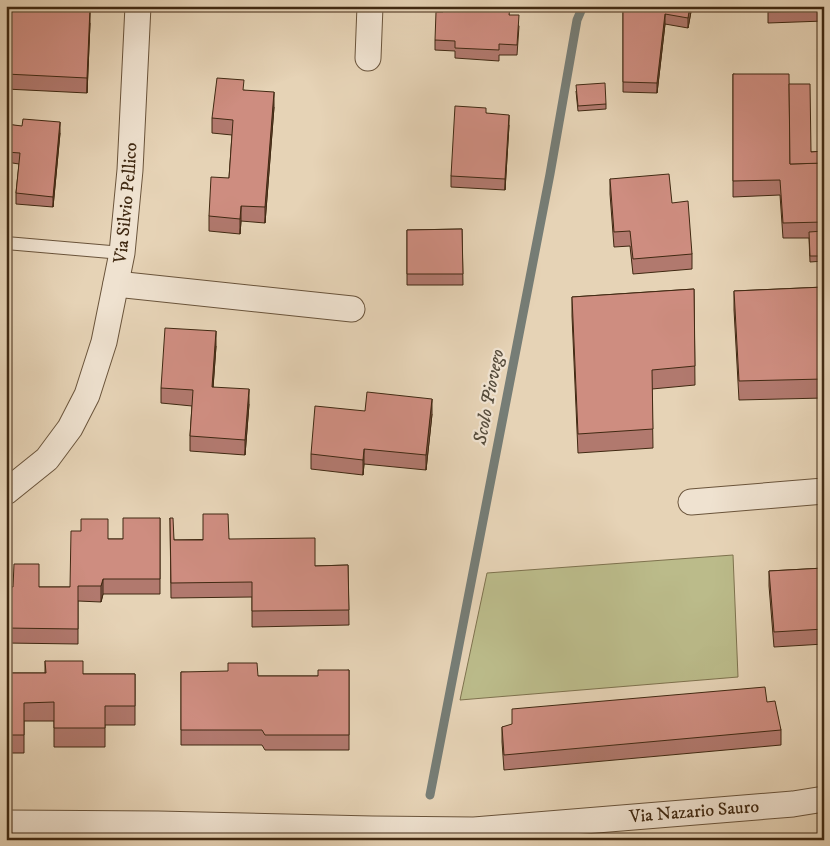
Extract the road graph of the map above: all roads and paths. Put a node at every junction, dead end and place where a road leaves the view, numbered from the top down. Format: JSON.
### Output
{"nodes":[{"id":1,"x":138,"y":6,"type":"edge"},
{"id":2,"x":370,"y":6,"type":"edge"},
{"id":3,"x":368,"y":58,"type":"dead end"},
{"id":4,"x":6,"y":243,"type":"edge"},
{"id":5,"x":122,"y":253,"type":"junction"},
{"id":6,"x":116,"y":284,"type":"junction"},
{"id":7,"x":352,"y":309,"type":"dead end"},
{"id":8,"x":824,"y":491,"type":"edge"},
{"id":9,"x":6,"y":492,"type":"edge"},
{"id":10,"x":690,"y":502,"type":"dead end"},
{"id":11,"x":824,"y":798,"type":"edge"},
{"id":12,"x":6,"y":823,"type":"edge"},
{"id":13,"x":569,"y":831,"type":"edge"}],
"edges":[{"from":1,"to":5,"type":"street","name":"Via Silvio Pellico"},
{"from":2,"to":3,"type":"street"},
{"from":4,"to":5,"type":"lane"},
{"from":5,"to":6,"type":"street","name":"Via Silvio Pellico"},
{"from":6,"to":7,"type":"street"},
{"from":6,"to":9,"type":"street","name":"Via Silvio Pellico"},
{"from":8,"to":10,"type":"street"},
{"from":11,"to":13,"type":"street","name":"Via Nazario Sauro"},
{"from":12,"to":13,"type":"street","name":"Via Nazario Sauro"}]}
